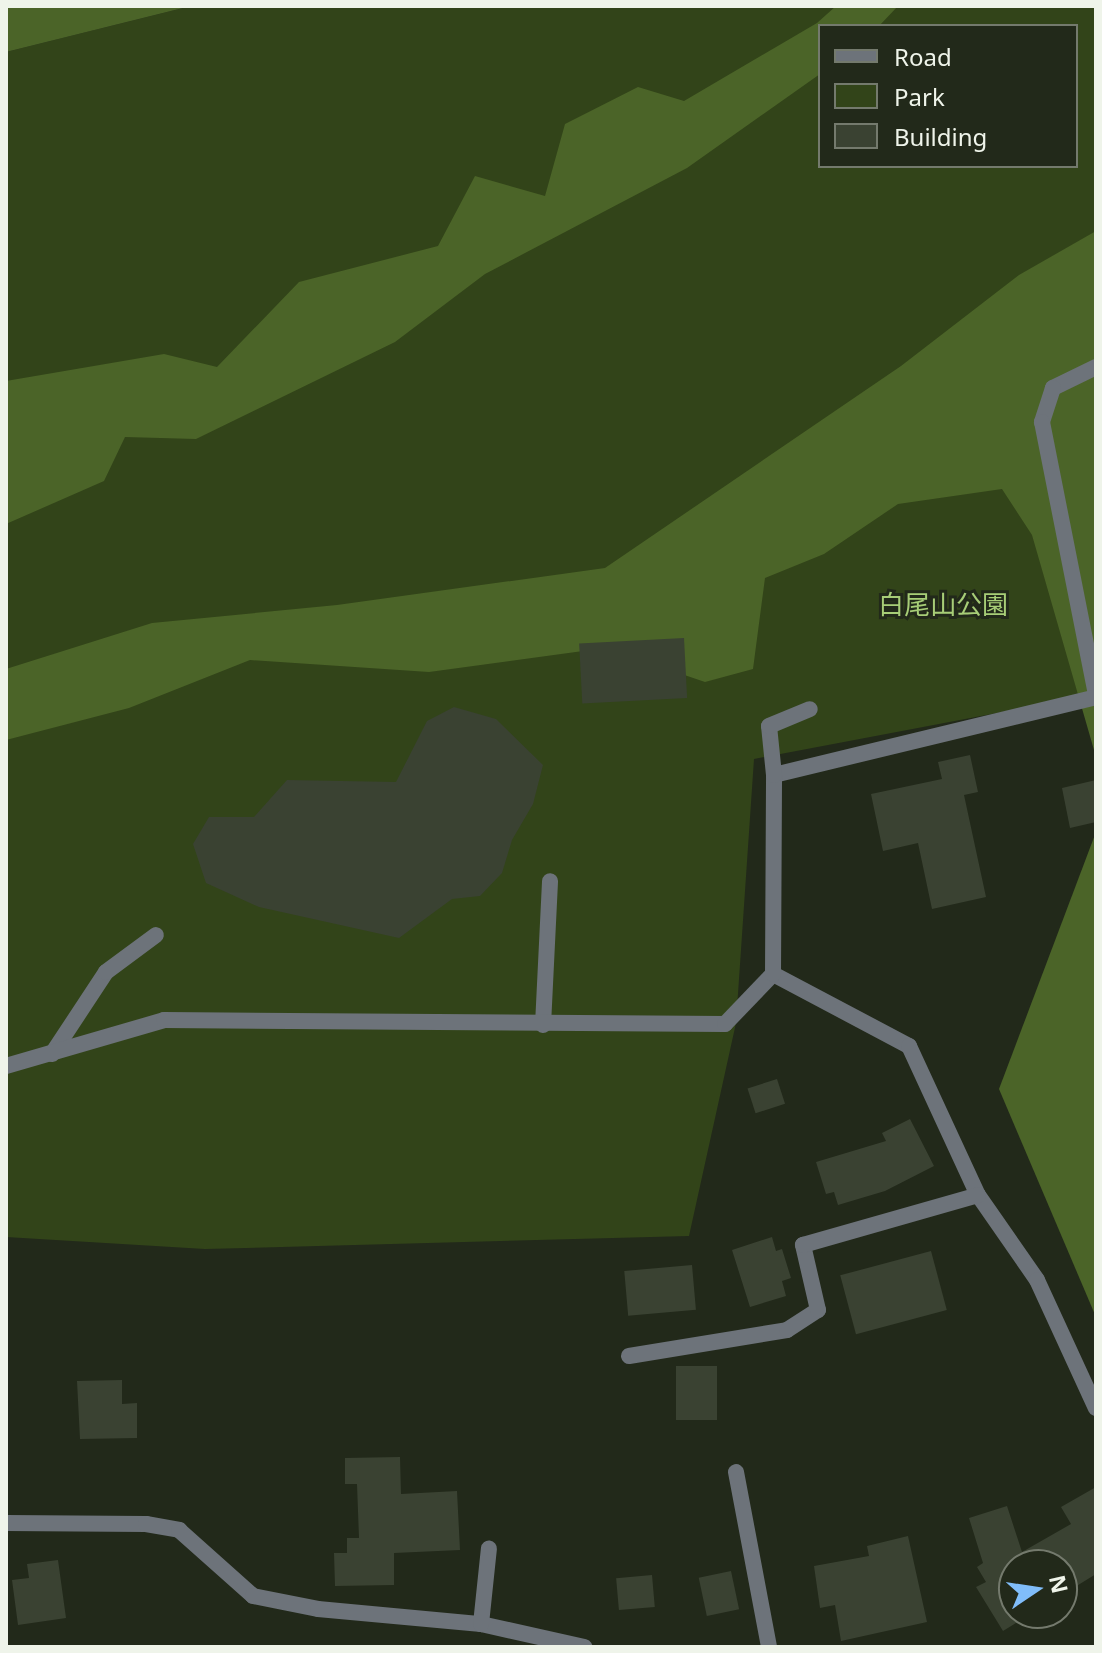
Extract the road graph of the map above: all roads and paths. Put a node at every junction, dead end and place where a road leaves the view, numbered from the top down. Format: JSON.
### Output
{"nodes":[{"id":1,"x":1096,"y":367,"type":"edge"},
{"id":2,"x":1096,"y":696,"type":"edge"},
{"id":3,"x":810,"y":709,"type":"dead end"},
{"id":4,"x":774,"y":775,"type":"junction"},
{"id":5,"x":550,"y":881,"type":"dead end"},
{"id":6,"x":156,"y":935,"type":"dead end"},
{"id":7,"x":773,"y":974,"type":"junction"},
{"id":8,"x":543,"y":1025,"type":"junction"},
{"id":9,"x":52,"y":1054,"type":"junction"},
{"id":10,"x":6,"y":1066,"type":"edge"},
{"id":11,"x":978,"y":1195,"type":"junction"},
{"id":12,"x":629,"y":1356,"type":"dead end"},
{"id":13,"x":1096,"y":1408,"type":"edge"},
{"id":14,"x":736,"y":1472,"type":"dead end"},
{"id":15,"x":6,"y":1523,"type":"edge"},
{"id":16,"x":489,"y":1548,"type":"dead end"},
{"id":17,"x":481,"y":1624,"type":"junction"},
{"id":18,"x":584,"y":1647,"type":"edge"},
{"id":19,"x":769,"y":1647,"type":"edge"}],
"edges":[{"from":1,"to":2,"type":"street"},
{"from":2,"to":4,"type":"street"},
{"from":3,"to":4,"type":"street"},
{"from":4,"to":7,"type":"street"},
{"from":5,"to":8,"type":"street"},
{"from":6,"to":9,"type":"street"},
{"from":7,"to":8,"type":"street"},
{"from":7,"to":11,"type":"street"},
{"from":8,"to":9,"type":"street"},
{"from":9,"to":10,"type":"street"},
{"from":11,"to":12,"type":"street"},
{"from":11,"to":13,"type":"street"},
{"from":14,"to":19,"type":"street"},
{"from":15,"to":17,"type":"street"},
{"from":16,"to":17,"type":"street"},
{"from":17,"to":18,"type":"street"}]}
